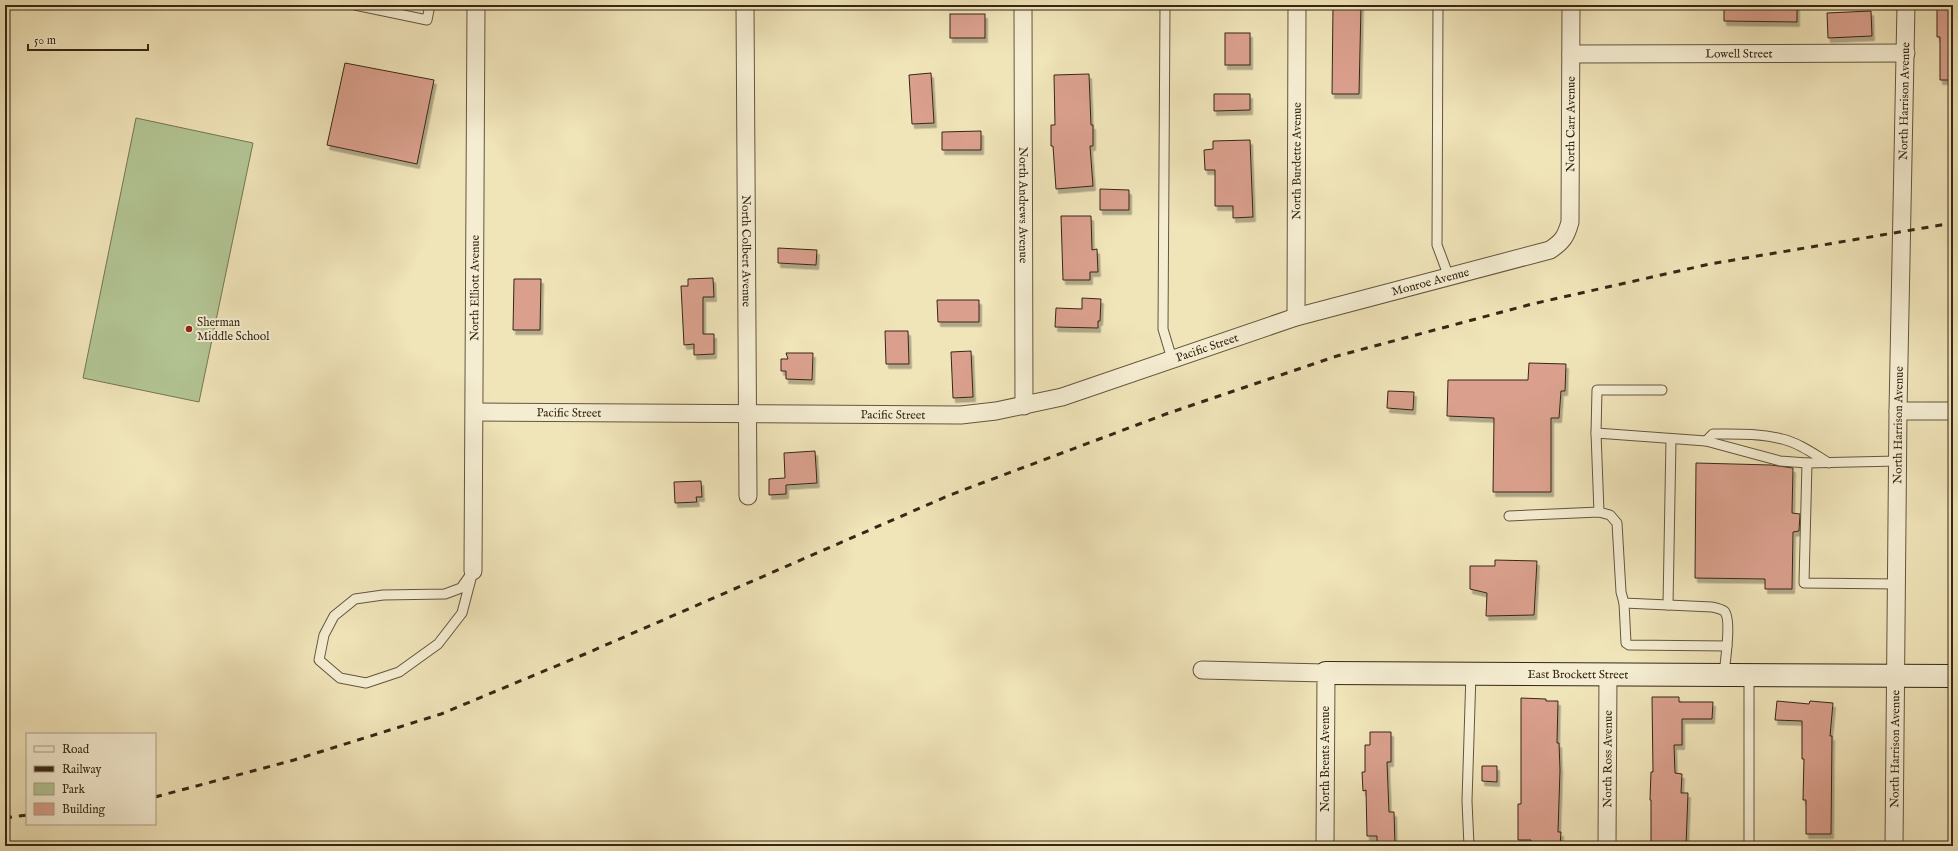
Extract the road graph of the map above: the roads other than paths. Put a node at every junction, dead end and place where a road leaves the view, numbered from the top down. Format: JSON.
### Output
{"nodes":[{"id":1,"x":355,"y":5,"type":"edge"},
{"id":2,"x":430,"y":5,"type":"edge"},
{"id":3,"x":476,"y":5,"type":"edge"},
{"id":4,"x":745,"y":5,"type":"edge"},
{"id":5,"x":1023,"y":5,"type":"edge"},
{"id":6,"x":1165,"y":5,"type":"edge"},
{"id":7,"x":1297,"y":5,"type":"edge"},
{"id":8,"x":1438,"y":5,"type":"edge"},
{"id":9,"x":1572,"y":5,"type":"edge"},
{"id":10,"x":1906,"y":5,"type":"edge"},
{"id":11,"x":1906,"y":53,"type":"junction"},
{"id":12,"x":1571,"y":54,"type":"junction"},
{"id":13,"x":1562,"y":242,"type":"joint"},
{"id":14,"x":1449,"y":276,"type":"junction"},
{"id":15,"x":1296,"y":316,"type":"junction"},
{"id":16,"x":1172,"y":359,"type":"junction"},
{"id":17,"x":1662,"y":390,"type":"dead end"},
{"id":18,"x":1024,"y":406,"type":"junction"},
{"id":19,"x":1898,"y":411,"type":"junction"},
{"id":20,"x":1953,"y":411,"type":"edge"},
{"id":21,"x":475,"y":412,"type":"junction"},
{"id":22,"x":748,"y":414,"type":"junction"},
{"id":23,"x":1596,"y":433,"type":"junction"},
{"id":24,"x":1671,"y":439,"type":"junction"},
{"id":25,"x":1706,"y":441,"type":"junction"},
{"id":26,"x":1898,"y":461,"type":"junction"},
{"id":27,"x":1806,"y":463,"type":"junction"},
{"id":28,"x":1829,"y":463,"type":"junction"},
{"id":29,"x":748,"y":496,"type":"dead end"},
{"id":30,"x":1599,"y":512,"type":"junction"},
{"id":31,"x":1509,"y":516,"type":"dead end"},
{"id":32,"x":474,"y":570,"type":"junction"},
{"id":33,"x":1897,"y":584,"type":"junction"},
{"id":34,"x":1624,"y":603,"type":"junction"},
{"id":35,"x":1668,"y":605,"type":"junction"},
{"id":36,"x":1727,"y":646,"type":"junction"},
{"id":37,"x":1202,"y":670,"type":"dead end"},
{"id":38,"x":1326,"y":672,"type":"junction"},
{"id":39,"x":1471,"y":672,"type":"junction"},
{"id":40,"x":1608,"y":673,"type":"junction"},
{"id":41,"x":1724,"y":674,"type":"junction"},
{"id":42,"x":1749,"y":674,"type":"junction"},
{"id":43,"x":1896,"y":676,"type":"junction"},
{"id":44,"x":1953,"y":676,"type":"edge"},
{"id":45,"x":1325,"y":846,"type":"edge"},
{"id":46,"x":1469,"y":846,"type":"edge"},
{"id":47,"x":1607,"y":846,"type":"edge"},
{"id":48,"x":1749,"y":846,"type":"edge"},
{"id":49,"x":1894,"y":846,"type":"edge"}],
"edges":[{"from":1,"to":2,"type":"lane"},
{"from":3,"to":21,"type":"street","name":"North Elliott Avenue"},
{"from":4,"to":22,"type":"street","name":"North Colbert Avenue"},
{"from":5,"to":18,"type":"street","name":"North Andrews Avenue"},
{"from":6,"to":16,"type":"lane"},
{"from":7,"to":15,"type":"street","name":"North Burdette Avenue"},
{"from":8,"to":14,"type":"lane"},
{"from":9,"to":12,"type":"street","name":"North Carr Avenue"},
{"from":10,"to":11,"type":"street","name":"North Harrison Avenue"},
{"from":11,"to":12,"type":"street","name":"Lowell Street"},
{"from":11,"to":19,"type":"street","name":"North Harrison Avenue"},
{"from":12,"to":13,"type":"street","name":"North Carr Avenue"},
{"from":13,"to":14,"type":"street","name":"Monroe Avenue"},
{"from":14,"to":15,"type":"street","name":"Monroe Avenue"},
{"from":15,"to":16,"type":"street","name":"Pacific Street"},
{"from":16,"to":18,"type":"street","name":"Pacific Street"},
{"from":17,"to":23,"type":"lane"},
{"from":18,"to":22,"type":"street","name":"Pacific Street"},
{"from":19,"to":20,"type":"street"},
{"from":19,"to":26,"type":"street","name":"North Harrison Avenue"},
{"from":21,"to":22,"type":"street","name":"Pacific Street"},
{"from":21,"to":32,"type":"street","name":"North Elliott Avenue"},
{"from":22,"to":29,"type":"street","name":"North Colbert Avenue"},
{"from":23,"to":24,"type":"lane"},
{"from":23,"to":30,"type":"lane"},
{"from":24,"to":25,"type":"lane"},
{"from":24,"to":35,"type":"lane"},
{"from":25,"to":27,"type":"lane"},
{"from":25,"to":28,"type":"lane"},
{"from":26,"to":28,"type":"lane"},
{"from":26,"to":33,"type":"street","name":"North Harrison Avenue"},
{"from":27,"to":28,"type":"lane"},
{"from":27,"to":33,"type":"lane"},
{"from":30,"to":31,"type":"lane"},
{"from":30,"to":34,"type":"lane"},
{"from":32,"to":32,"type":"lane"},
{"from":33,"to":43,"type":"street","name":"North Harrison Avenue"},
{"from":34,"to":35,"type":"lane"},
{"from":34,"to":36,"type":"lane"},
{"from":35,"to":36,"type":"lane"},
{"from":36,"to":41,"type":"lane"},
{"from":37,"to":38,"type":"street","name":"East Brockett Street"},
{"from":38,"to":39,"type":"street","name":"East Brockett Street"},
{"from":38,"to":45,"type":"street","name":"North Brents Avenue"},
{"from":39,"to":40,"type":"street","name":"East Brockett Street"},
{"from":39,"to":46,"type":"lane"},
{"from":40,"to":41,"type":"street","name":"East Brockett Street"},
{"from":40,"to":47,"type":"street","name":"North Ross Avenue"},
{"from":41,"to":42,"type":"street","name":"East Brockett Street"},
{"from":42,"to":43,"type":"street","name":"East Brockett Street"},
{"from":42,"to":48,"type":"lane"},
{"from":43,"to":44,"type":"street","name":"East Brockett Street"},
{"from":43,"to":49,"type":"street","name":"North Harrison Avenue"}]}
